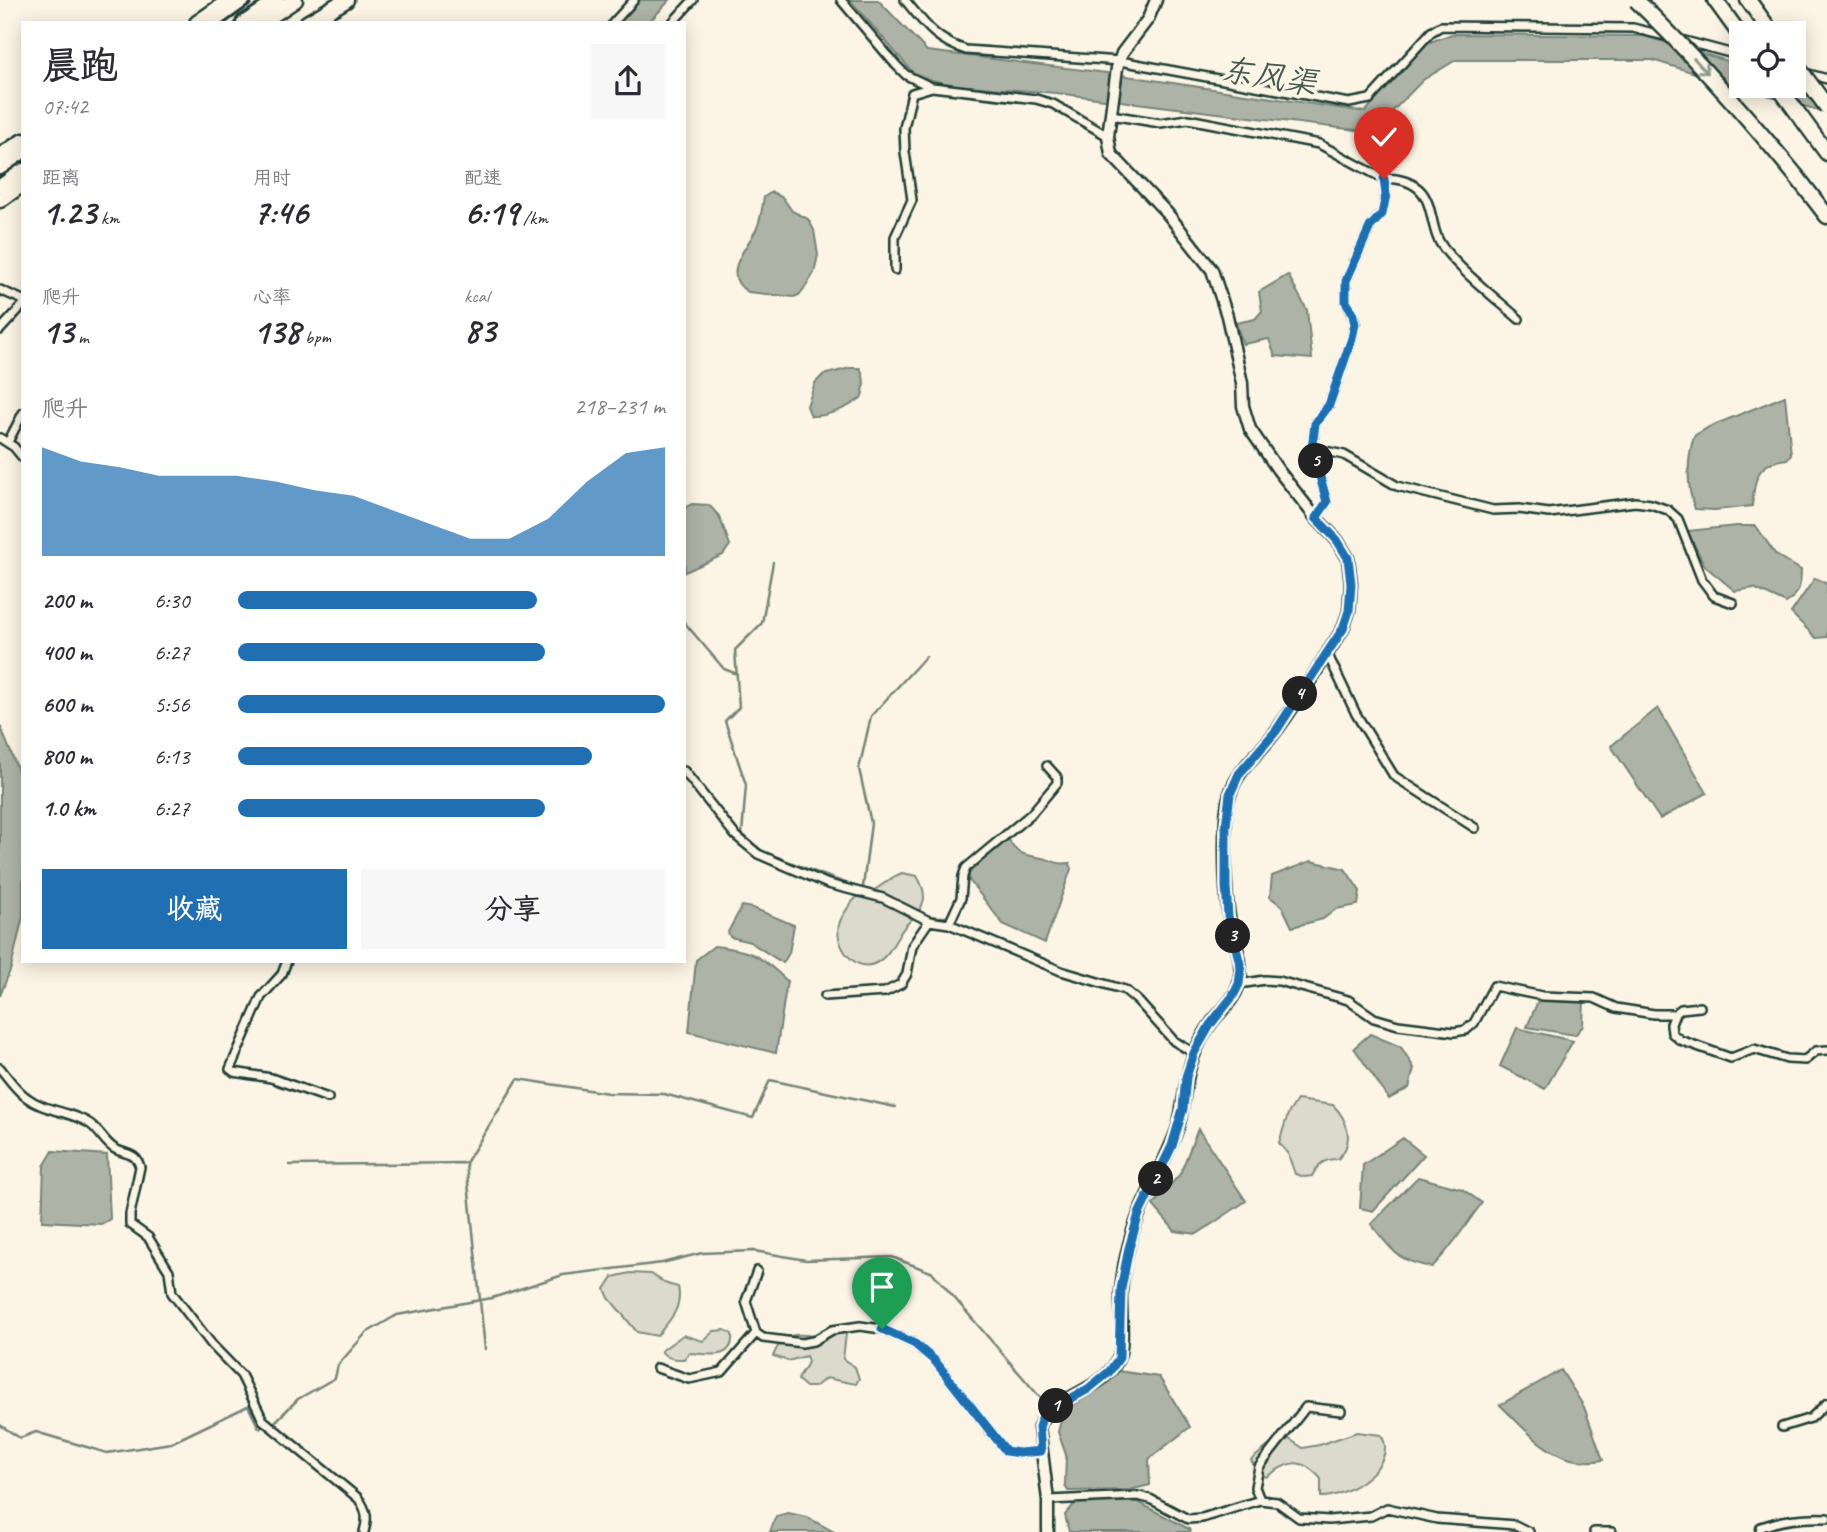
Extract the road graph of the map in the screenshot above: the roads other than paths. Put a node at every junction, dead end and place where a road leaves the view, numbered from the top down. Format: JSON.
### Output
{"nodes":[{"id":1,"x":230,"y":0,"type":"edge"},
{"id":2,"x":244,"y":0,"type":"edge"},
{"id":3,"x":278,"y":0,"type":"edge"},
{"id":4,"x":295,"y":0,"type":"edge"},
{"id":5,"x":346,"y":0,"type":"edge"},
{"id":6,"x":634,"y":0,"type":"edge"},
{"id":7,"x":693,"y":0,"type":"edge"},
{"id":8,"x":841,"y":0,"type":"edge"},
{"id":9,"x":905,"y":0,"type":"edge"},
{"id":10,"x":1156,"y":0,"type":"edge"},
{"id":11,"x":1636,"y":0,"type":"edge"},
{"id":12,"x":1715,"y":0,"type":"edge"},
{"id":13,"x":1748,"y":0,"type":"edge"},
{"id":14,"x":200,"y":21,"type":"edge"},
{"id":15,"x":215,"y":21,"type":"edge"},
{"id":16,"x":246,"y":21,"type":"edge"},
{"id":17,"x":264,"y":21,"type":"edge"},
{"id":18,"x":310,"y":21,"type":"edge"},
{"id":19,"x":615,"y":21,"type":"edge"},
{"id":20,"x":674,"y":21,"type":"edge"},
{"id":21,"x":1730,"y":21,"type":"edge"},
{"id":22,"x":1763,"y":21,"type":"edge"},
{"id":23,"x":1729,"y":53,"type":"edge"},
{"id":24,"x":1119,"y":65,"type":"junction"},
{"id":25,"x":1806,"y":73,"type":"edge"},
{"id":26,"x":1806,"y":78,"type":"edge"},
{"id":27,"x":1827,"y":79,"type":"edge"},
{"id":28,"x":932,"y":88,"type":"junction"},
{"id":29,"x":1787,"y":98,"type":"edge"},
{"id":30,"x":1827,"y":107,"type":"edge"},
{"id":31,"x":1112,"y":109,"type":"junction"},
{"id":32,"x":1108,"y":136,"type":"junction"},
{"id":33,"x":21,"y":142,"type":"edge"},
{"id":34,"x":21,"y":153,"type":"edge"},
{"id":35,"x":1827,"y":153,"type":"edge"},
{"id":36,"x":0,"y":156,"type":"edge"},
{"id":37,"x":0,"y":168,"type":"edge"},
{"id":38,"x":21,"y":171,"type":"edge"},
{"id":39,"x":1384,"y":179,"type":"junction"},
{"id":40,"x":21,"y":185,"type":"edge"},
{"id":41,"x":0,"y":186,"type":"edge"},
{"id":42,"x":21,"y":195,"type":"edge"},
{"id":43,"x":0,"y":200,"type":"edge"},
{"id":44,"x":0,"y":208,"type":"edge"},
{"id":45,"x":1827,"y":216,"type":"edge"},
{"id":46,"x":895,"y":270,"type":"dead end"},
{"id":47,"x":0,"y":290,"type":"edge"},
{"id":48,"x":21,"y":301,"type":"edge"},
{"id":49,"x":21,"y":304,"type":"edge"},
{"id":50,"x":1519,"y":319,"type":"dead end"},
{"id":51,"x":0,"y":330,"type":"edge"},
{"id":52,"x":21,"y":416,"type":"edge"},
{"id":53,"x":4,"y":440,"type":"edge"},
{"id":54,"x":1312,"y":448,"type":"junction"},
{"id":55,"x":21,"y":456,"type":"edge"},
{"id":56,"x":1316,"y":518,"type":"junction"},
{"id":57,"x":1733,"y":603,"type":"dead end"},
{"id":58,"x":1327,"y":653,"type":"junction"},
{"id":59,"x":1046,"y":766,"type":"dead end"},
{"id":60,"x":686,"y":774,"type":"edge"},
{"id":61,"x":1475,"y":828,"type":"dead end"},
{"id":62,"x":929,"y":921,"type":"junction"},
{"id":63,"x":949,"y":925,"type":"junction"},
{"id":64,"x":285,"y":963,"type":"edge"},
{"id":65,"x":1239,"y":984,"type":"junction"},
{"id":66,"x":825,"y":996,"type":"dead end"},
{"id":67,"x":1700,"y":1007,"type":"dead end"},
{"id":68,"x":1675,"y":1014,"type":"junction"},
{"id":69,"x":1827,"y":1050,"type":"edge"},
{"id":70,"x":1194,"y":1053,"type":"junction"},
{"id":71,"x":0,"y":1068,"type":"edge"},
{"id":72,"x":328,"y":1098,"type":"dead end"},
{"id":73,"x":757,"y":1270,"type":"dead end"},
{"id":74,"x":756,"y":1332,"type":"junction"},
{"id":75,"x":657,"y":1368,"type":"dead end"},
{"id":76,"x":1827,"y":1403,"type":"edge"},
{"id":77,"x":1341,"y":1410,"type":"dead end"},
{"id":78,"x":1782,"y":1427,"type":"dead end"},
{"id":79,"x":1041,"y":1451,"type":"junction"},
{"id":80,"x":1048,"y":1500,"type":"junction"},
{"id":81,"x":1260,"y":1500,"type":"junction"},
{"id":82,"x":1827,"y":1518,"type":"edge"},
{"id":83,"x":364,"y":1532,"type":"edge"},
{"id":84,"x":1048,"y":1532,"type":"edge"},
{"id":85,"x":1529,"y":1532,"type":"edge"},
{"id":86,"x":1594,"y":1532,"type":"edge"},
{"id":87,"x":1612,"y":1532,"type":"edge"},
{"id":88,"x":1760,"y":1532,"type":"edge"}],
"edges":[{"from":1,"to":14,"type":"highway"},
{"from":2,"to":15,"type":"highway"},
{"from":3,"to":16,"type":"highway"},
{"from":4,"to":17,"type":"highway"},
{"from":5,"to":18,"type":"highway"},
{"from":6,"to":19,"type":"street"},
{"from":7,"to":20,"type":"street"},
{"from":8,"to":28,"type":"street"},
{"from":9,"to":24,"type":"street"},
{"from":10,"to":24,"type":"street"},
{"from":11,"to":45,"type":"highway","one_way":true,"bridge":true},
{"from":12,"to":21,"type":"highway"},
{"from":13,"to":22,"type":"highway"},
{"from":23,"to":24,"type":"street"},
{"from":24,"to":31,"type":"street"},
{"from":25,"to":27,"type":"street"},
{"from":26,"to":30,"type":"highway","bridge":true},
{"from":28,"to":32,"type":"street"},
{"from":28,"to":46,"type":"street"},
{"from":29,"to":35,"type":"highway"},
{"from":31,"to":32,"type":"street"},
{"from":31,"to":39,"type":"street"},
{"from":32,"to":56,"type":"street"},
{"from":33,"to":36,"type":"highway"},
{"from":34,"to":37,"type":"highway"},
{"from":38,"to":41,"type":"highway"},
{"from":39,"to":50,"type":"street"},
{"from":39,"to":54,"type":"street"},
{"from":40,"to":43,"type":"highway"},
{"from":42,"to":44,"type":"highway"},
{"from":47,"to":48,"type":"street"},
{"from":49,"to":51,"type":"street"},
{"from":52,"to":53,"type":"street"},
{"from":53,"to":55,"type":"street"},
{"from":54,"to":56,"type":"street"},
{"from":54,"to":57,"type":"street"},
{"from":56,"to":58,"type":"street"},
{"from":58,"to":61,"type":"street"},
{"from":58,"to":65,"type":"street"},
{"from":59,"to":63,"type":"street"},
{"from":60,"to":62,"type":"street"},
{"from":62,"to":63,"type":"street"},
{"from":62,"to":66,"type":"street"},
{"from":63,"to":70,"type":"street"},
{"from":64,"to":72,"type":"street"},
{"from":65,"to":68,"type":"street"},
{"from":65,"to":70,"type":"street"},
{"from":67,"to":68,"type":"street"},
{"from":68,"to":69,"type":"street"},
{"from":70,"to":79,"type":"street"},
{"from":71,"to":83,"type":"street"},
{"from":73,"to":74,"type":"street"},
{"from":74,"to":75,"type":"street"},
{"from":74,"to":79,"type":"street"},
{"from":76,"to":78,"type":"street"},
{"from":77,"to":81,"type":"street"},
{"from":79,"to":80,"type":"street"},
{"from":80,"to":81,"type":"street"},
{"from":80,"to":84,"type":"street"},
{"from":81,"to":85,"type":"street"},
{"from":82,"to":88,"type":"street"},
{"from":86,"to":87,"type":"street"}]}
